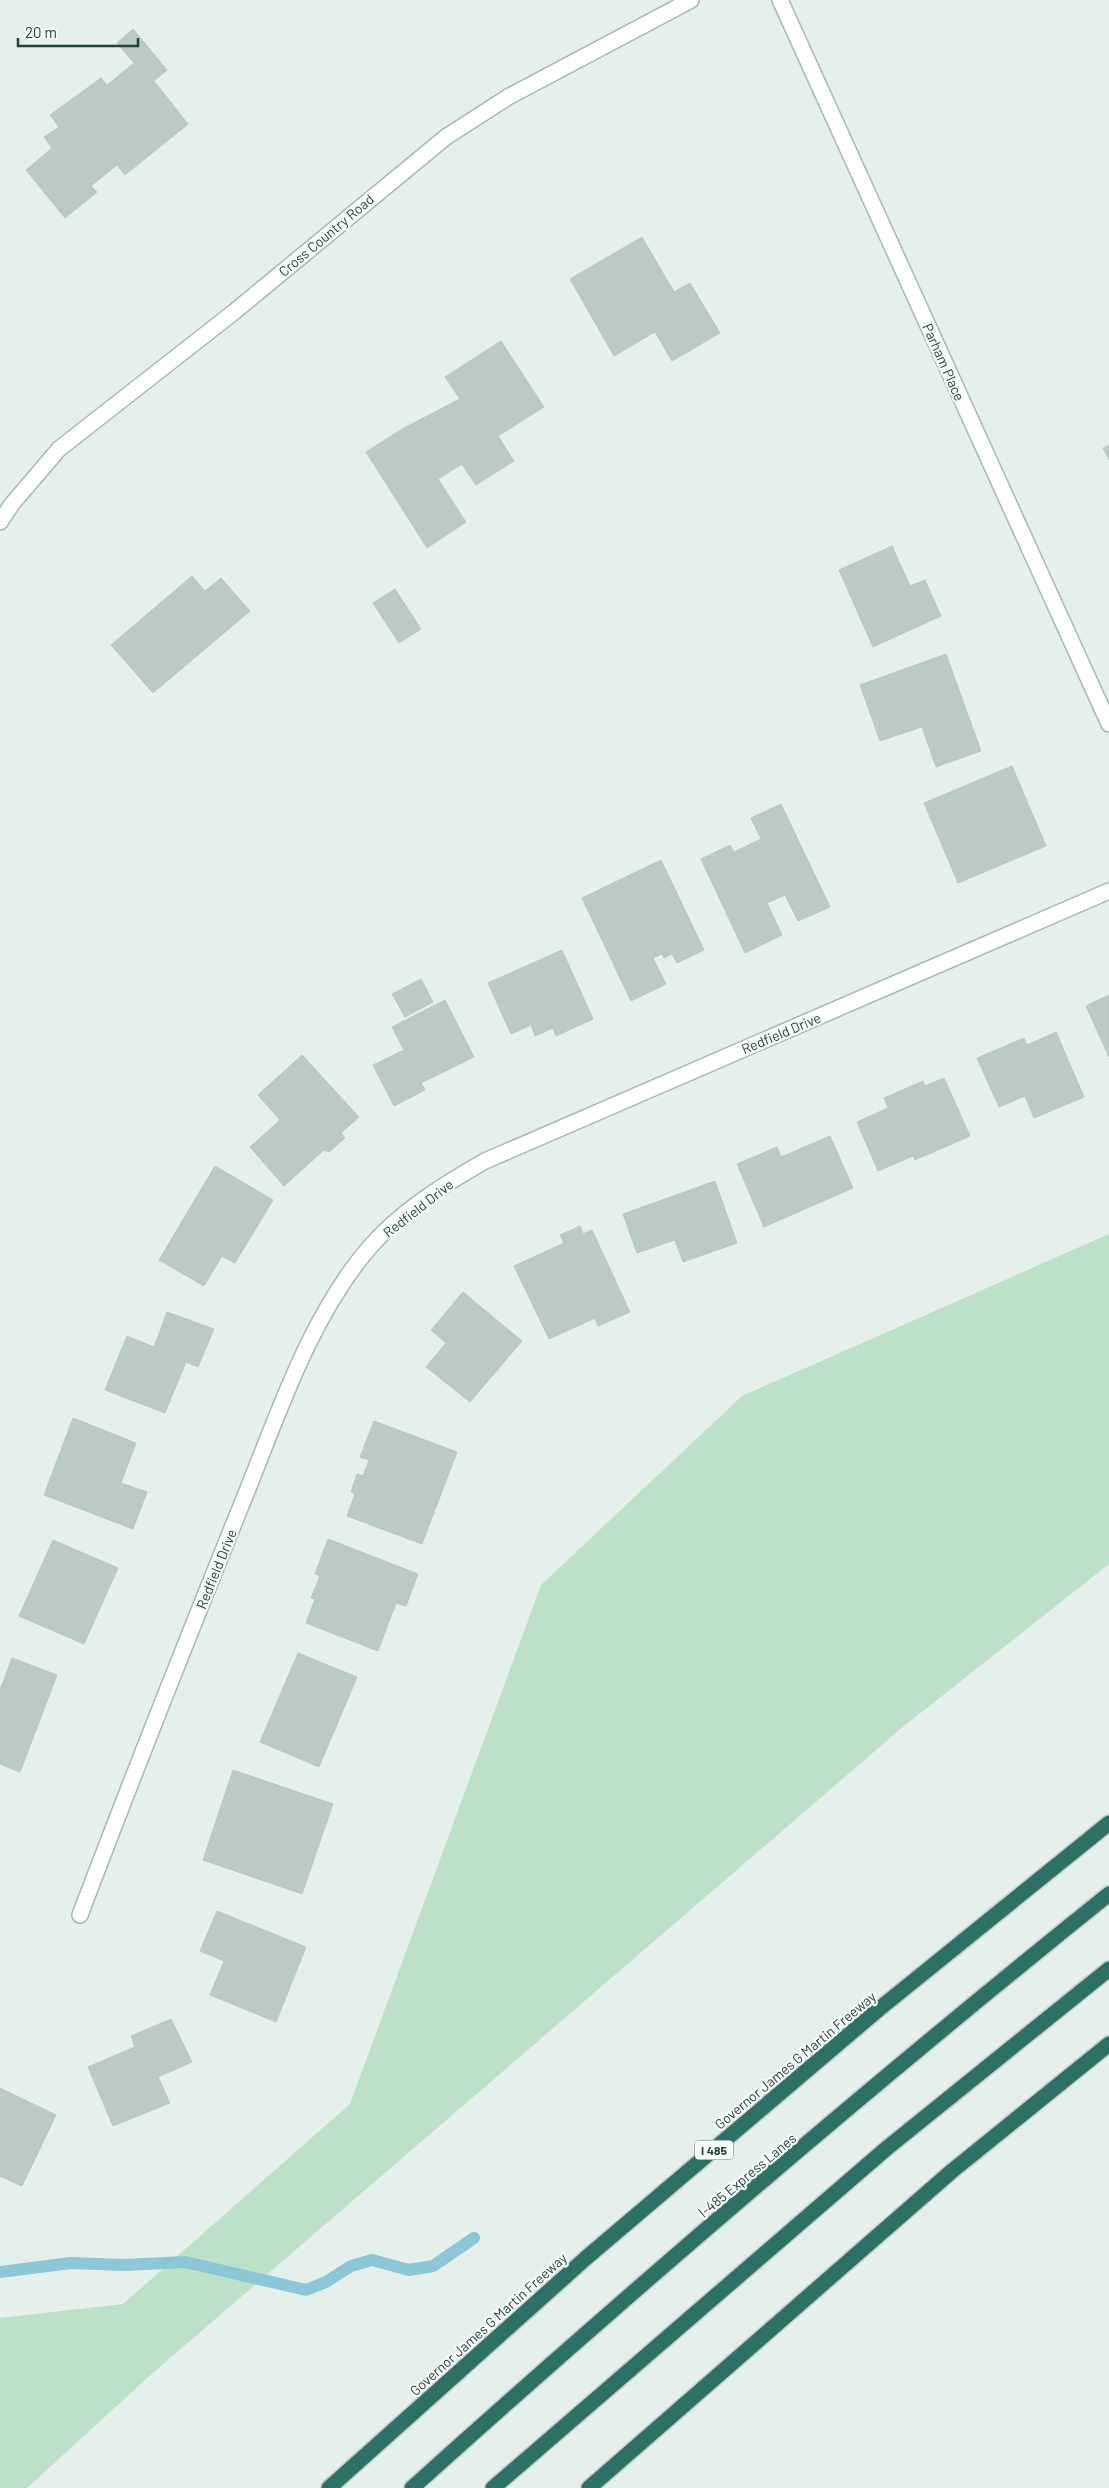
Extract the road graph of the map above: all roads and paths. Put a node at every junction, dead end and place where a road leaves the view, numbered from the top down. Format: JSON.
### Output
{"nodes":[{"id":1,"x":691,"y":0,"type":"edge"},
{"id":2,"x":780,"y":0,"type":"edge"},
{"id":3,"x":0,"y":522,"type":"edge"},
{"id":4,"x":1109,"y":724,"type":"edge"},
{"id":5,"x":1109,"y":891,"type":"edge"},
{"id":6,"x":1109,"y":1823,"type":"edge"},
{"id":7,"x":1109,"y":1894,"type":"edge"},
{"id":8,"x":80,"y":1916,"type":"dead end"},
{"id":9,"x":1109,"y":1969,"type":"edge"},
{"id":10,"x":1109,"y":2044,"type":"edge"},
{"id":11,"x":329,"y":2488,"type":"edge"},
{"id":12,"x":412,"y":2488,"type":"edge"},
{"id":13,"x":493,"y":2488,"type":"edge"},
{"id":14,"x":589,"y":2488,"type":"edge"}],
"edges":[{"from":1,"to":3,"type":"street","name":"Cross Country Road"},
{"from":2,"to":4,"type":"street","name":"Parham Place"},
{"from":5,"to":8,"type":"street","name":"Redfield Drive"},
{"from":6,"to":11,"type":"highway","name":"Governor James G Martin Freeway","number":"I 485"},
{"from":7,"to":12,"type":"highway","name":"I-485 Express Lanes"},
{"from":9,"to":13,"type":"highway"},
{"from":10,"to":14,"type":"highway"}]}
